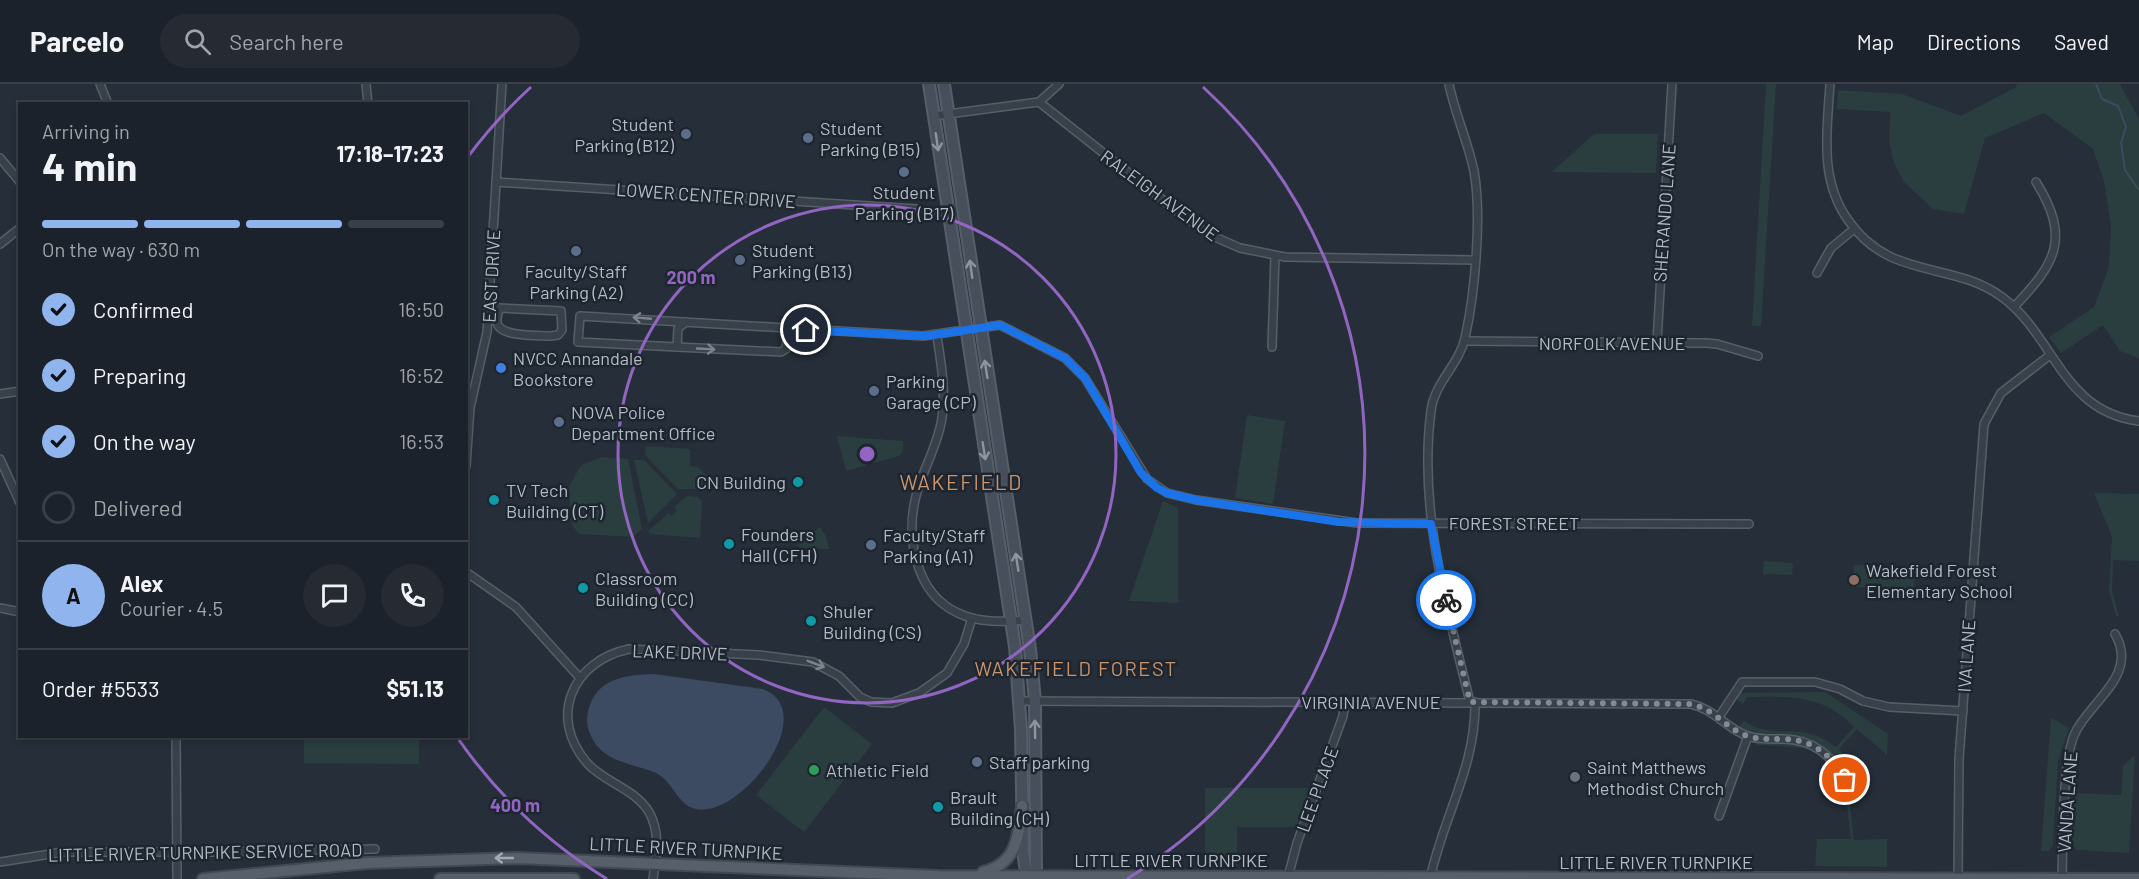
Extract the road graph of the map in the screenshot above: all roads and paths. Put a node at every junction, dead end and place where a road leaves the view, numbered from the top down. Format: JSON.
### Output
{"nodes":[{"id":1,"x":100,"y":84,"type":"edge"},
{"id":2,"x":366,"y":84,"type":"edge"},
{"id":3,"x":502,"y":84,"type":"edge"},
{"id":4,"x":928,"y":84,"type":"edge"},
{"id":5,"x":944,"y":84,"type":"edge"},
{"id":6,"x":1059,"y":84,"type":"edge"},
{"id":7,"x":1449,"y":84,"type":"edge"},
{"id":8,"x":1672,"y":84,"type":"edge"},
{"id":9,"x":1830,"y":84,"type":"edge"},
{"id":10,"x":107,"y":102,"type":"edge"},
{"id":11,"x":368,"y":102,"type":"edge"},
{"id":12,"x":1039,"y":102,"type":"junction"},
{"id":13,"x":948,"y":114,"type":"junction"},
{"id":14,"x":933,"y":116,"type":"junction"},
{"id":15,"x":0,"y":158,"type":"edge"},
{"id":16,"x":18,"y":180,"type":"edge"},
{"id":17,"x":496,"y":182,"type":"junction"},
{"id":18,"x":2036,"y":182,"type":"dead end"},
{"id":19,"x":916,"y":209,"type":"dead end"},
{"id":20,"x":1854,"y":229,"type":"junction"},
{"id":21,"x":18,"y":230,"type":"edge"},
{"id":22,"x":0,"y":244,"type":"edge"},
{"id":23,"x":1275,"y":256,"type":"junction"},
{"id":24,"x":1474,"y":260,"type":"junction"},
{"id":25,"x":1816,"y":273,"type":"dead end"},
{"id":26,"x":489,"y":306,"type":"junction"},
{"id":27,"x":2014,"y":307,"type":"junction"},
{"id":28,"x":499,"y":308,"type":"junction"},
{"id":29,"x":686,"y":322,"type":"junction"},
{"id":30,"x":979,"y":326,"type":"junction"},
{"id":31,"x":499,"y":329,"type":"junction"},
{"id":32,"x":789,"y":329,"type":"junction"},
{"id":33,"x":964,"y":331,"type":"junction"},
{"id":34,"x":487,"y":332,"type":"junction"},
{"id":35,"x":937,"y":336,"type":"junction"},
{"id":36,"x":1465,"y":341,"type":"junction"},
{"id":37,"x":1657,"y":342,"type":"junction"},
{"id":38,"x":677,"y":347,"type":"junction"},
{"id":39,"x":1272,"y":347,"type":"dead end"},
{"id":40,"x":2050,"y":355,"type":"junction"},
{"id":41,"x":1758,"y":356,"type":"dead end"},
{"id":42,"x":18,"y":392,"type":"edge"},
{"id":43,"x":0,"y":394,"type":"edge"},
{"id":44,"x":2139,"y":421,"type":"edge"},
{"id":45,"x":468,"y":437,"type":"edge"},
{"id":46,"x":0,"y":459,"type":"edge"},
{"id":47,"x":18,"y":499,"type":"edge"},
{"id":48,"x":1431,"y":524,"type":"junction"},
{"id":49,"x":1749,"y":524,"type":"dead end"},
{"id":50,"x":468,"y":573,"type":"edge"},
{"id":51,"x":0,"y":608,"type":"edge"},
{"id":52,"x":18,"y":612,"type":"edge"},
{"id":53,"x":972,"y":618,"type":"junction"},
{"id":54,"x":1026,"y":620,"type":"junction"},
{"id":55,"x":1011,"y":621,"type":"junction"},
{"id":56,"x":2115,"y":634,"type":"dead end"},
{"id":57,"x":579,"y":676,"type":"junction"},
{"id":58,"x":1020,"y":701,"type":"junction"},
{"id":59,"x":1035,"y":701,"type":"junction"},
{"id":60,"x":1345,"y":702,"type":"junction"},
{"id":61,"x":1472,"y":702,"type":"junction"},
{"id":62,"x":1963,"y":711,"type":"junction"},
{"id":63,"x":1719,"y":717,"type":"junction"},
{"id":64,"x":1748,"y":736,"type":"junction"},
{"id":65,"x":176,"y":738,"type":"edge"},
{"id":66,"x":1859,"y":773,"type":"dead end"},
{"id":67,"x":1845,"y":780,"type":"junction"},
{"id":68,"x":1833,"y":789,"type":"dead end"},
{"id":69,"x":1022,"y":806,"type":"junction"},
{"id":70,"x":1719,"y":816,"type":"dead end"},
{"id":71,"x":375,"y":849,"type":"dead end"},
{"id":72,"x":177,"y":852,"type":"junction"},
{"id":73,"x":0,"y":862,"type":"edge"},
{"id":74,"x":656,"y":862,"type":"junction"},
{"id":75,"x":965,"y":876,"type":"junction"},
{"id":76,"x":1032,"y":877,"type":"edge"},
{"id":77,"x":1288,"y":877,"type":"junction"},
{"id":78,"x":1430,"y":878,"type":"edge"},
{"id":79,"x":1958,"y":878,"type":"edge"},
{"id":80,"x":177,"y":879,"type":"edge"},
{"id":81,"x":203,"y":879,"type":"edge"},
{"id":82,"x":440,"y":879,"type":"edge"},
{"id":83,"x":574,"y":879,"type":"edge"},
{"id":84,"x":653,"y":879,"type":"edge"},
{"id":85,"x":1776,"y":879,"type":"edge"},
{"id":86,"x":2062,"y":879,"type":"edge"},
{"id":87,"x":2139,"y":879,"type":"edge"}],
"edges":[{"from":1,"to":10,"type":"street"},
{"from":2,"to":11,"type":"street"},
{"from":3,"to":17,"type":"street","name":"EAST DRIVE"},
{"from":4,"to":14,"type":"main road"},
{"from":5,"to":13,"type":"main road"},
{"from":6,"to":12,"type":"street"},
{"from":7,"to":24,"type":"street"},
{"from":8,"to":37,"type":"street","name":"SHERANDO LANE"},
{"from":9,"to":20,"type":"street"},
{"from":12,"to":13,"type":"street"},
{"from":12,"to":23,"type":"street","name":"RALEIGH AVENUE"},
{"from":13,"to":14,"type":"street"},
{"from":30,"to":13,"type":"main road","one_way":true},
{"from":14,"to":33,"type":"main road","one_way":true},
{"from":15,"to":16,"type":"street"},
{"from":17,"to":19,"type":"street","name":"LOWER CENTER DRIVE"},
{"from":17,"to":26,"type":"street","name":"EAST DRIVE"},
{"from":18,"to":27,"type":"street"},
{"from":20,"to":25,"type":"street"},
{"from":20,"to":27,"type":"street"},
{"from":21,"to":22,"type":"street"},
{"from":23,"to":24,"type":"street","name":"RALEIGH AVENUE"},
{"from":23,"to":39,"type":"street"},
{"from":24,"to":36,"type":"street"},
{"from":26,"to":28,"type":"street"},
{"from":26,"to":34,"type":"street","name":"EAST DRIVE"},
{"from":27,"to":40,"type":"street"},
{"from":28,"to":31,"type":"street"},
{"from":28,"to":31,"type":"street"},
{"from":29,"to":32,"type":"street","name":"FOREST STREET"},
{"from":29,"to":38,"type":"street"},
{"from":29,"to":38,"type":"street","name":"FOREST STREET","one_way":true},
{"from":30,"to":33,"type":"street","name":"FOREST STREET"},
{"from":30,"to":48,"type":"street","name":"FOREST STREET"},
{"from":54,"to":30,"type":"main road","one_way":true},
{"from":31,"to":34,"type":"street"},
{"from":32,"to":35,"type":"street","name":"FOREST STREET"},
{"from":38,"to":32,"type":"street","one_way":true},
{"from":33,"to":35,"type":"street","name":"FOREST STREET"},
{"from":33,"to":55,"type":"main road","one_way":true},
{"from":34,"to":45,"type":"street","name":"EAST DRIVE"},
{"from":35,"to":53,"type":"street"},
{"from":36,"to":37,"type":"street","name":"NORFOLK AVENUE"},
{"from":36,"to":48,"type":"street"},
{"from":37,"to":41,"type":"street","name":"NORFOLK AVENUE"},
{"from":40,"to":44,"type":"street"},
{"from":40,"to":62,"type":"street","name":"IVA LANE"},
{"from":42,"to":43,"type":"street"},
{"from":46,"to":47,"type":"street"},
{"from":48,"to":49,"type":"street","name":"FOREST STREET"},
{"from":48,"to":61,"type":"street"},
{"from":50,"to":57,"type":"street"},
{"from":51,"to":52,"type":"street"},
{"from":53,"to":55,"type":"street"},
{"from":57,"to":53,"type":"street","name":"LAKE DRIVE","one_way":true},
{"from":54,"to":55,"type":"street"},
{"from":54,"to":59,"type":"main road"},
{"from":55,"to":58,"type":"main road"},
{"from":56,"to":86,"type":"street","name":"VANDA LANE"},
{"from":57,"to":74,"type":"street"},
{"from":58,"to":59,"type":"street","name":"VIRGINIA AVENUE"},
{"from":58,"to":69,"type":"main road"},
{"from":59,"to":60,"type":"street","name":"VIRGINIA AVENUE"},
{"from":76,"to":59,"type":"main road","one_way":true},
{"from":60,"to":61,"type":"street","name":"VIRGINIA AVENUE"},
{"from":60,"to":77,"type":"street","name":"LEE PLACE"},
{"from":61,"to":63,"type":"street","name":"VIRGINIA AVENUE"},
{"from":61,"to":78,"type":"street"},
{"from":62,"to":63,"type":"street"},
{"from":62,"to":79,"type":"street","name":"IVA LANE"},
{"from":63,"to":64,"type":"street","name":"VIRGINIA AVENUE"},
{"from":64,"to":67,"type":"street"},
{"from":64,"to":70,"type":"street"},
{"from":65,"to":72,"type":"street"},
{"from":66,"to":67,"type":"street"},
{"from":67,"to":68,"type":"street"},
{"from":69,"to":75,"type":"main road"},
{"from":69,"to":76,"type":"main road"},
{"from":71,"to":72,"type":"street","name":"LITTLE RIVER TURNPIKE SERVICE ROAD"},
{"from":72,"to":73,"type":"street","name":"LITTLE RIVER TURNPIKE SERVICE ROAD"},
{"from":72,"to":80,"type":"street"},
{"from":74,"to":75,"type":"main road","name":"LITTLE RIVER TURNPIKE"},
{"from":74,"to":81,"type":"main road","name":"LITTLE RIVER TURNPIKE","one_way":true},
{"from":74,"to":84,"type":"street"},
{"from":75,"to":76,"type":"main road","name":"LITTLE RIVER TURNPIKE"},
{"from":76,"to":77,"type":"main road","name":"LITTLE RIVER TURNPIKE"},
{"from":77,"to":78,"type":"main road","name":"LITTLE RIVER TURNPIKE"},
{"from":78,"to":85,"type":"main road","name":"LITTLE RIVER TURNPIKE"},
{"from":79,"to":85,"type":"main road","name":"LITTLE RIVER TURNPIKE"},
{"from":79,"to":86,"type":"main road","name":"LITTLE RIVER TURNPIKE"},
{"from":82,"to":83,"type":"main road"},
{"from":86,"to":87,"type":"main road","name":"LITTLE RIVER TURNPIKE"}]}
